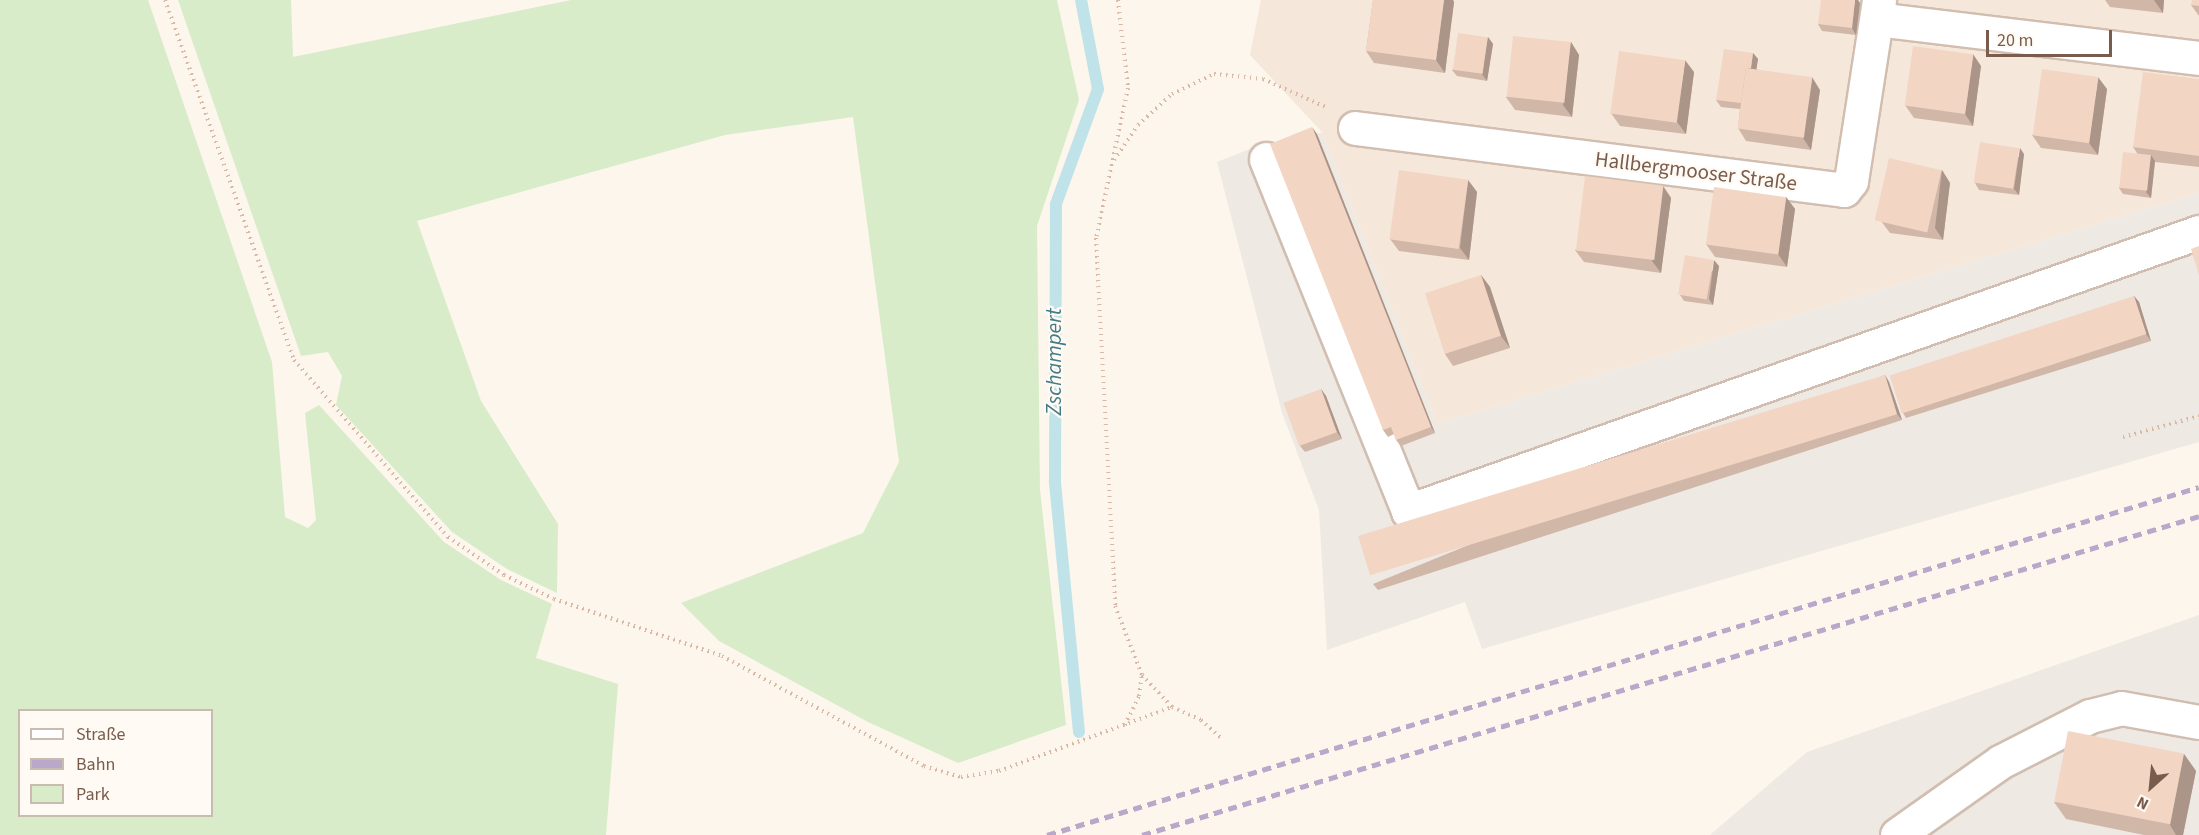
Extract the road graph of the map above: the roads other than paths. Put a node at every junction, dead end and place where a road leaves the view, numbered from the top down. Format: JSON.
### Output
{"nodes":[{"id":1,"x":1878,"y":10,"type":"edge"},
{"id":2,"x":2199,"y":58,"type":"edge"},
{"id":3,"x":1355,"y":128,"type":"road end"},
{"id":4,"x":1266,"y":159,"type":"dead end"},
{"id":5,"x":2199,"y":232,"type":"edge"},
{"id":6,"x":2199,"y":723,"type":"edge"},
{"id":7,"x":1897,"y":835,"type":"edge"}],
"edges":[{"from":1,"to":2,"type":"street"},
{"from":1,"to":3,"type":"street","name":"Hallbergmooser Straße"},
{"from":4,"to":5,"type":"street"},
{"from":6,"to":7,"type":"street"}]}
